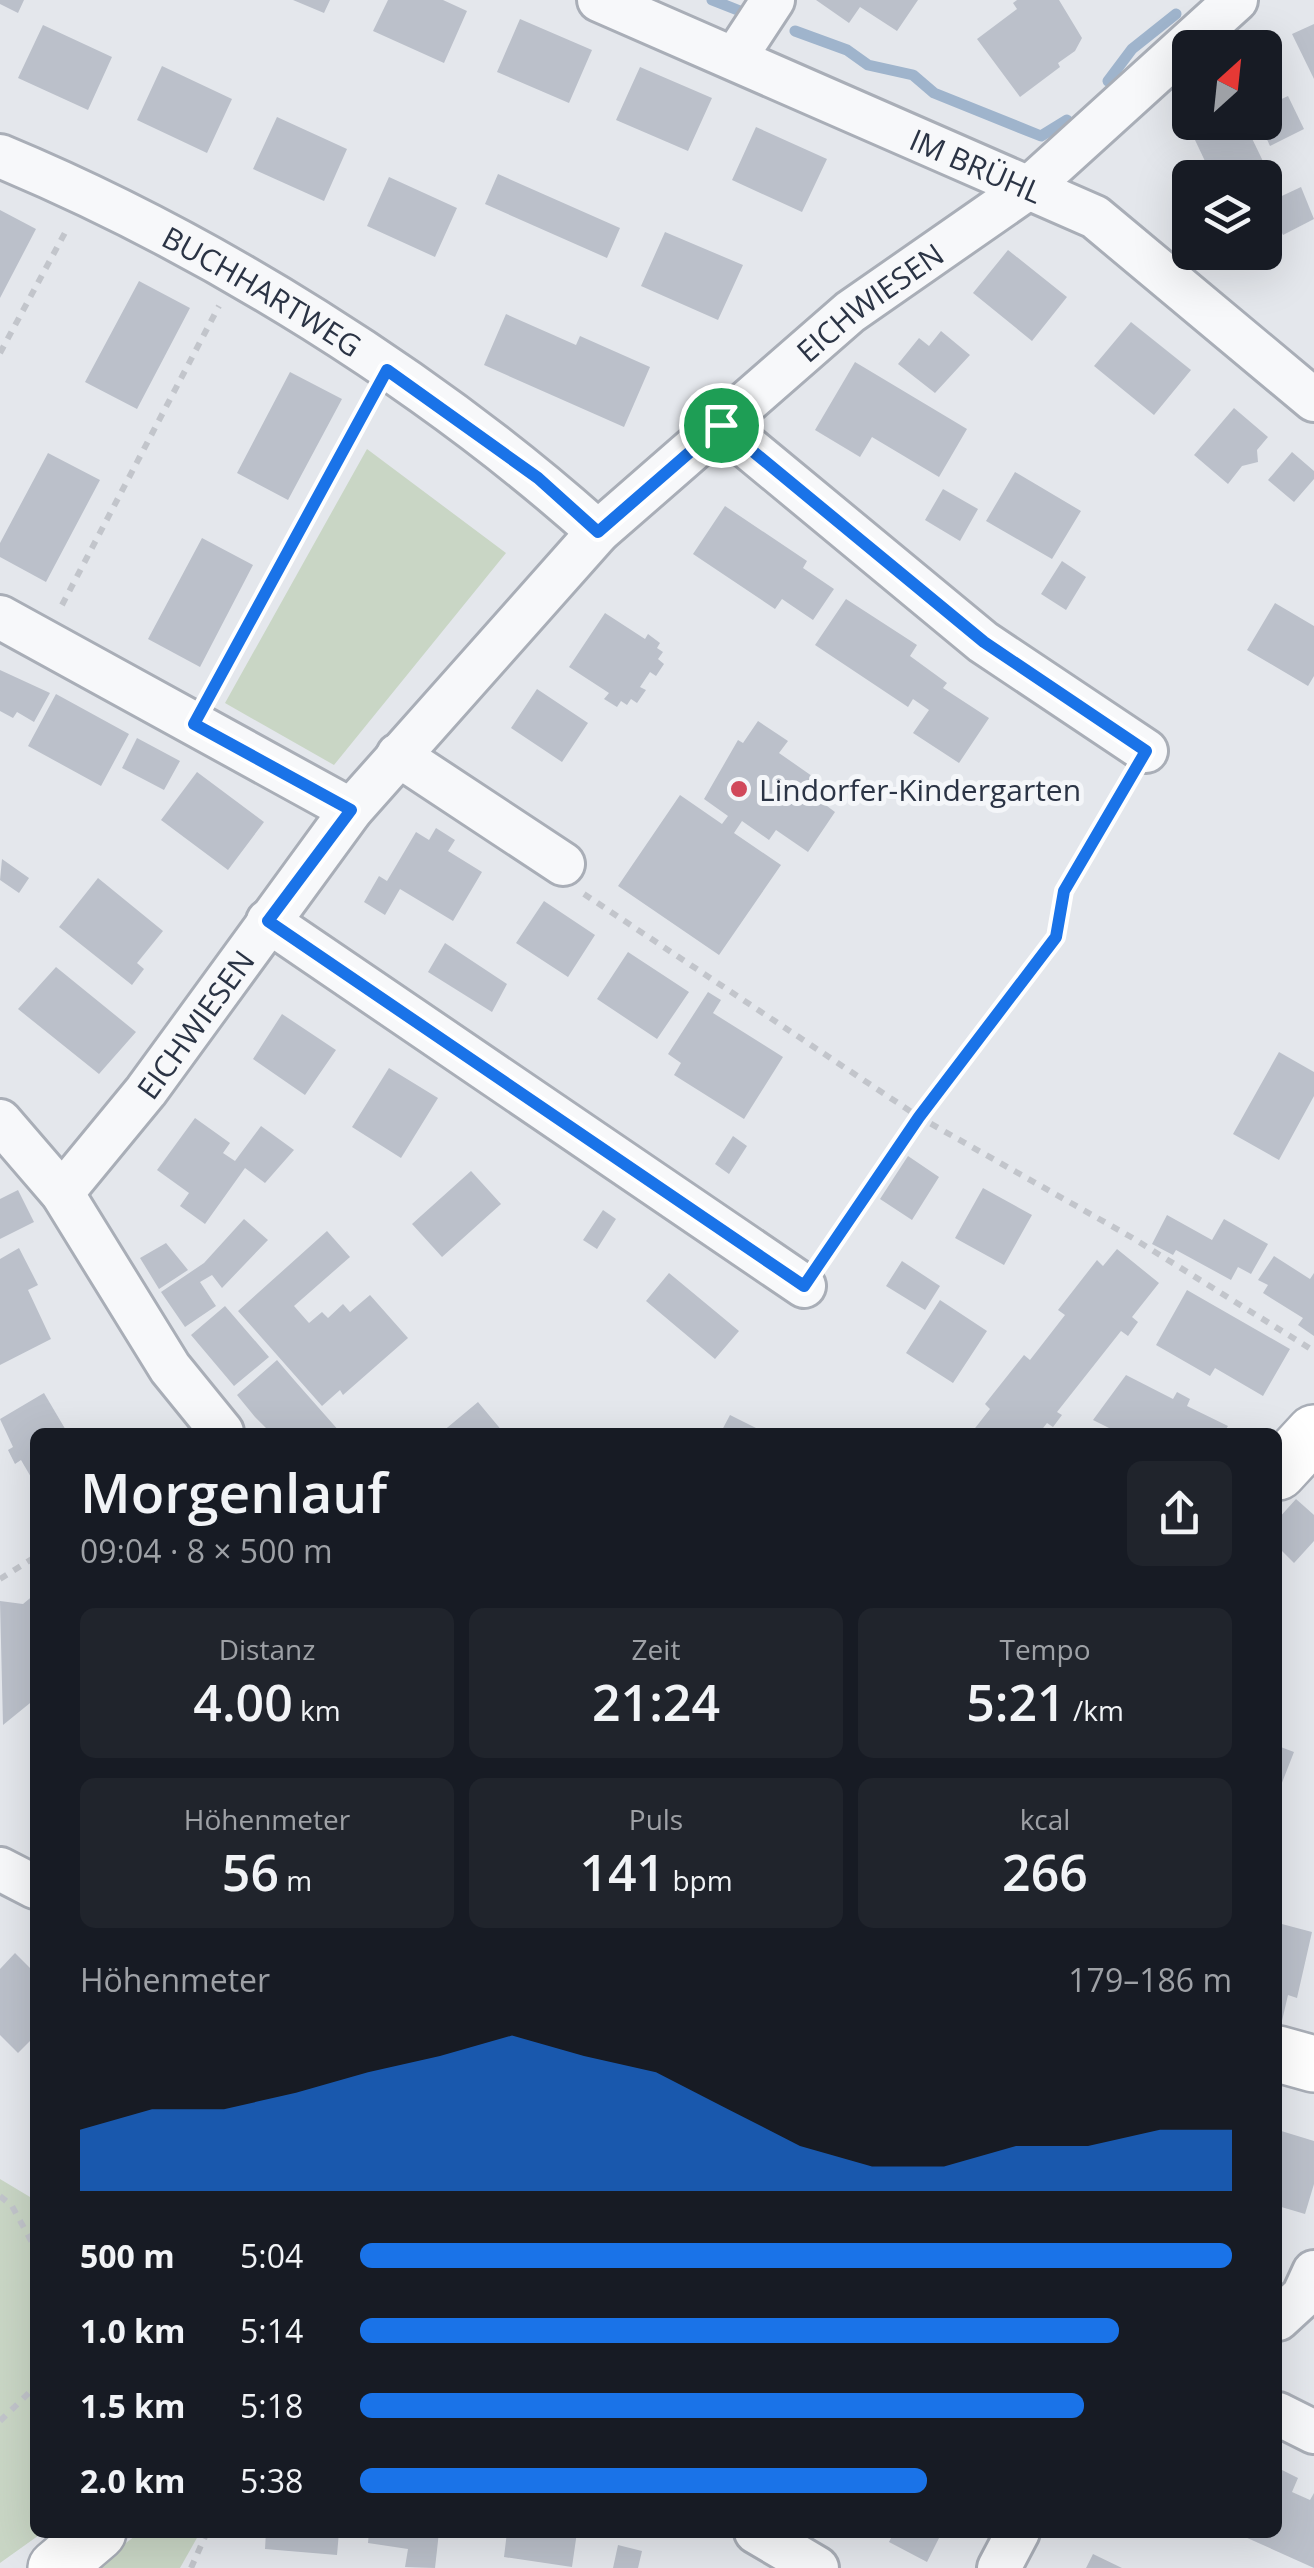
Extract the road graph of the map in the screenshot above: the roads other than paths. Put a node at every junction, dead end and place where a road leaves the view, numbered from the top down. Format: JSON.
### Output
{"nodes":[{"id":1,"x":599,"y":0,"type":"edge"},
{"id":2,"x":773,"y":0,"type":"edge"},
{"id":3,"x":1236,"y":0,"type":"edge"},
{"id":4,"x":735,"y":58,"type":"junction"},
{"id":5,"x":0,"y":156,"type":"edge"},
{"id":6,"x":1031,"y":186,"type":"junction"},
{"id":7,"x":1314,"y":400,"type":"edge"},
{"id":8,"x":721,"y":425,"type":"junction"},
{"id":9,"x":598,"y":532,"type":"junction"},
{"id":10,"x":0,"y":617,"type":"edge"},
{"id":11,"x":1146,"y":751,"type":"road end"},
{"id":12,"x":398,"y":755,"type":"junction"},
{"id":13,"x":351,"y":810,"type":"junction"},
{"id":14,"x":563,"y":864,"type":"road end"},
{"id":15,"x":268,"y":921,"type":"junction"},
{"id":16,"x":0,"y":1121,"type":"edge"},
{"id":17,"x":62,"y":1193,"type":"junction"},
{"id":18,"x":804,"y":1286,"type":"road end"},
{"id":19,"x":219,"y":1428,"type":"edge"},
{"id":20,"x":1314,"y":1433,"type":"edge"},
{"id":21,"x":1282,"y":1468,"type":"edge"},
{"id":22,"x":0,"y":1869,"type":"edge"},
{"id":23,"x":30,"y":1884,"type":"edge"},
{"id":24,"x":1282,"y":2055,"type":"edge"},
{"id":25,"x":1314,"y":2064,"type":"edge"},
{"id":26,"x":1314,"y":2272,"type":"edge"},
{"id":27,"x":1282,"y":2315,"type":"edge"},
{"id":28,"x":1282,"y":2416,"type":"edge"},
{"id":29,"x":1314,"y":2432,"type":"edge"},
{"id":30,"x":91,"y":2538,"type":"edge"},
{"id":31,"x":766,"y":2538,"type":"edge"},
{"id":32,"x":1015,"y":2538,"type":"edge"},
{"id":33,"x":56,"y":2568,"type":"edge"},
{"id":34,"x":817,"y":2568,"type":"edge"},
{"id":35,"x":998,"y":2568,"type":"edge"}],
"edges":[{"from":1,"to":4,"type":"street","name":"IM BRÜHL"},
{"from":2,"to":4,"type":"street"},
{"from":3,"to":6,"type":"street","name":"EICHWIESEN"},
{"from":4,"to":6,"type":"street","name":"IM BRÜHL"},
{"from":5,"to":9,"type":"street","name":"BUCHHARTWEG"},
{"from":6,"to":7,"type":"street","name":"IM BRÜHL"},
{"from":6,"to":8,"type":"street","name":"EICHWIESEN"},
{"from":8,"to":9,"type":"street","name":"EICHWIESEN"},
{"from":8,"to":11,"type":"street"},
{"from":9,"to":12,"type":"street","name":"EICHWIESEN"},
{"from":10,"to":13,"type":"street"},
{"from":12,"to":13,"type":"street","name":"EICHWIESEN"},
{"from":12,"to":14,"type":"street"},
{"from":13,"to":15,"type":"street","name":"EICHWIESEN"},
{"from":15,"to":17,"type":"street","name":"EICHWIESEN"},
{"from":15,"to":18,"type":"street"},
{"from":16,"to":17,"type":"street"},
{"from":17,"to":19,"type":"street"},
{"from":20,"to":21,"type":"street"},
{"from":22,"to":23,"type":"street"},
{"from":24,"to":25,"type":"street"},
{"from":26,"to":27,"type":"street"},
{"from":28,"to":29,"type":"street"},
{"from":30,"to":33,"type":"street"},
{"from":31,"to":34,"type":"street"},
{"from":32,"to":35,"type":"street"}]}
